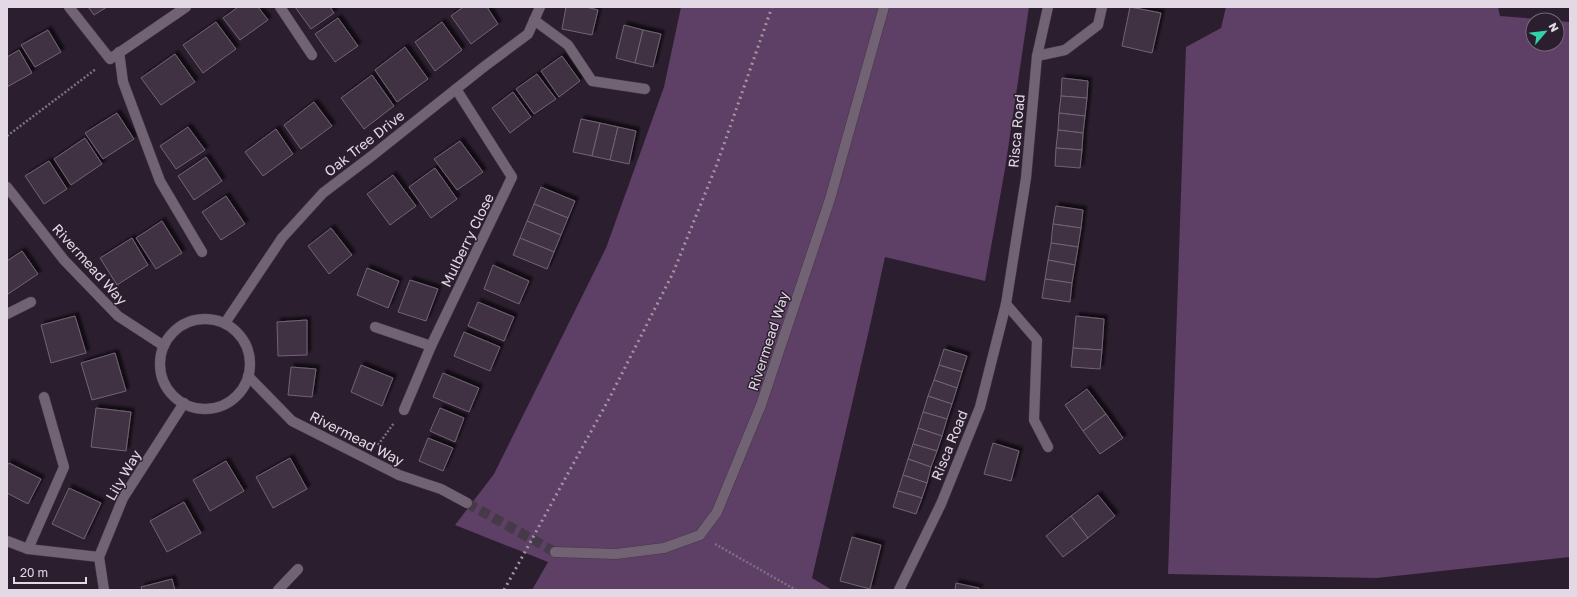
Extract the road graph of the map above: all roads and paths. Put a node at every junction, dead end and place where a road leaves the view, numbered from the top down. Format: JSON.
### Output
{"nodes":[{"id":1,"x":69,"y":7,"type":"edge"},
{"id":2,"x":186,"y":7,"type":"edge"},
{"id":3,"x":280,"y":7,"type":"edge"},
{"id":4,"x":540,"y":7,"type":"edge"},
{"id":5,"x":884,"y":7,"type":"edge"},
{"id":6,"x":1048,"y":7,"type":"edge"},
{"id":7,"x":1102,"y":7,"type":"edge"},
{"id":8,"x":534,"y":20,"type":"junction"},
{"id":9,"x":119,"y":52,"type":"junction"},
{"id":10,"x":312,"y":55,"type":"dead end"},
{"id":11,"x":1037,"y":56,"type":"junction"},
{"id":12,"x":110,"y":59,"type":"junction"},
{"id":13,"x":456,"y":89,"type":"junction"},
{"id":14,"x":645,"y":90,"type":"dead end"},
{"id":15,"x":7,"y":136,"type":"edge"},
{"id":16,"x":7,"y":187,"type":"edge"},
{"id":17,"x":202,"y":252,"type":"dead end"},
{"id":18,"x":31,"y":302,"type":"dead end"},
{"id":19,"x":1006,"y":304,"type":"junction"},
{"id":20,"x":7,"y":314,"type":"edge"},
{"id":21,"x":225,"y":324,"type":"junction"},
{"id":22,"x":375,"y":327,"type":"dead end"},
{"id":23,"x":164,"y":346,"type":"junction"},
{"id":24,"x":431,"y":346,"type":"junction"},
{"id":25,"x":248,"y":376,"type":"junction"},
{"id":26,"x":44,"y":398,"type":"dead end"},
{"id":27,"x":184,"y":403,"type":"junction"},
{"id":28,"x":404,"y":410,"type":"joint"},
{"id":29,"x":1048,"y":447,"type":"dead end"},
{"id":30,"x":367,"y":459,"type":"junction"},
{"id":31,"x":467,"y":503,"type":"tunnel mouth"},
{"id":32,"x":700,"y":535,"type":"junction"},
{"id":33,"x":7,"y":541,"type":"edge"},
{"id":34,"x":28,"y":549,"type":"junction"},
{"id":35,"x":556,"y":552,"type":"tunnel mouth"},
{"id":36,"x":99,"y":557,"type":"junction"},
{"id":37,"x":298,"y":569,"type":"dead end"},
{"id":38,"x":104,"y":590,"type":"edge"},
{"id":39,"x":278,"y":590,"type":"edge"},
{"id":40,"x":796,"y":590,"type":"edge"},
{"id":41,"x":900,"y":590,"type":"edge"}],
"edges":[{"from":1,"to":12,"type":"street"},
{"from":2,"to":9,"type":"street"},
{"from":3,"to":10,"type":"street"},
{"from":4,"to":8,"type":"street","name":"Oak Tree Drive"},
{"from":5,"to":32,"type":"street","name":"Rivermead Way"},
{"from":6,"to":11,"type":"street","name":"Risca Road"},
{"from":7,"to":11,"type":"street"},
{"from":8,"to":13,"type":"street","name":"Oak Tree Drive"},
{"from":8,"to":14,"type":"street"},
{"from":9,"to":12,"type":"street"},
{"from":9,"to":17,"type":"street"},
{"from":11,"to":19,"type":"street","name":"Risca Road"},
{"from":12,"to":15,"type":"path"},
{"from":13,"to":21,"type":"street","name":"Oak Tree Drive"},
{"from":13,"to":24,"type":"street","name":"Mulberry Close"},
{"from":16,"to":23,"type":"street","name":"Rivermead Way"},
{"from":18,"to":20,"type":"street"},
{"from":19,"to":29,"type":"street"},
{"from":19,"to":41,"type":"street","name":"Risca Road"},
{"from":21,"to":23,"type":"street"},
{"from":21,"to":25,"type":"street"},
{"from":22,"to":24,"type":"street"},
{"from":23,"to":27,"type":"street"},
{"from":24,"to":28,"type":"street","name":"Mulberry Close"},
{"from":25,"to":27,"type":"street"},
{"from":25,"to":30,"type":"street","name":"Rivermead Way"},
{"from":26,"to":34,"type":"street"},
{"from":27,"to":36,"type":"street","name":"Lily Way"},
{"from":28,"to":30,"type":"path"},
{"from":30,"to":31,"type":"street","name":"Rivermead Way"},
{"from":32,"to":35,"type":"street"},
{"from":32,"to":40,"type":"path"},
{"from":33,"to":34,"type":"street"},
{"from":34,"to":36,"type":"street"},
{"from":36,"to":38,"type":"street"},
{"from":37,"to":39,"type":"street"}]}
